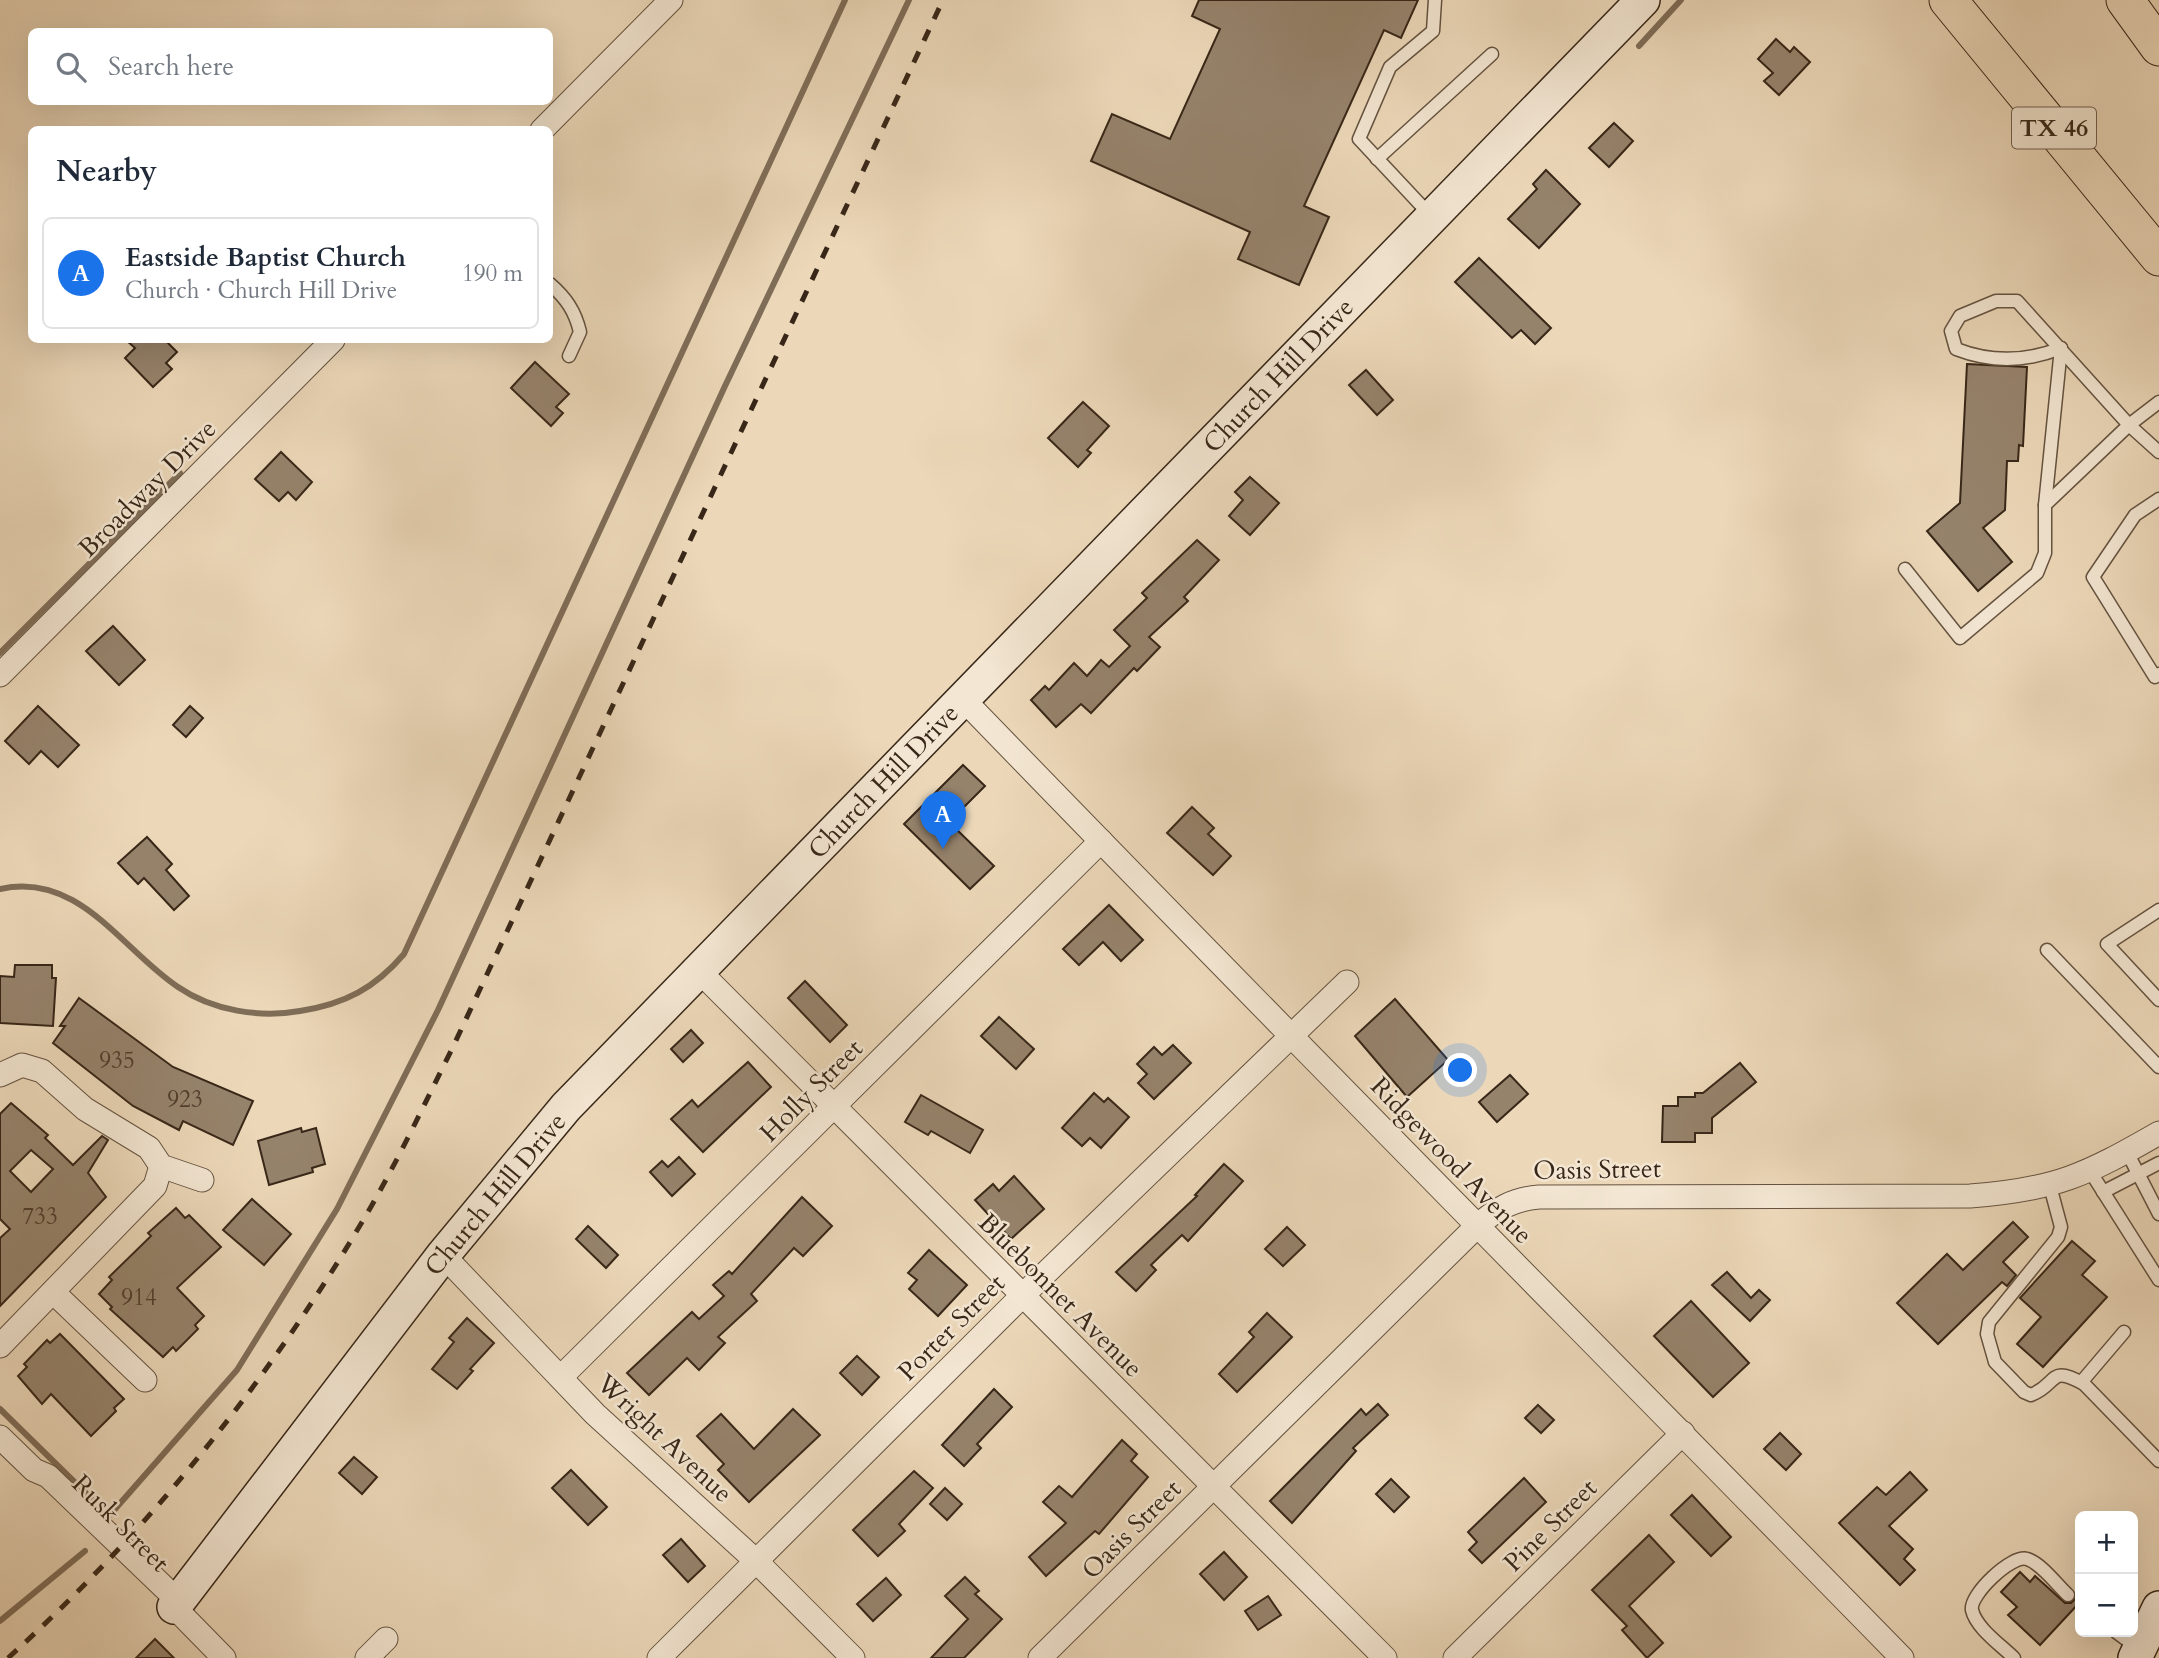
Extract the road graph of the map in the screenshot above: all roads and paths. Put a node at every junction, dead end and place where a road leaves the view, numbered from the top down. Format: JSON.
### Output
{"nodes":[{"id":1,"x":671,"y":0,"type":"edge"},
{"id":2,"x":1435,"y":0,"type":"edge"},
{"id":3,"x":1643,"y":0,"type":"edge"},
{"id":4,"x":1948,"y":0,"type":"edge"},
{"id":5,"x":2125,"y":0,"type":"edge"},
{"id":6,"x":2159,"y":47,"type":"edge"},
{"id":7,"x":1492,"y":54,"type":"dead end"},
{"id":8,"x":546,"y":126,"type":"edge"},
{"id":9,"x":1377,"y":159,"type":"junction"},
{"id":10,"x":1431,"y":216,"type":"junction"},
{"id":11,"x":2159,"y":257,"type":"edge"},
{"id":12,"x":553,"y":287,"type":"edge"},
{"id":13,"x":330,"y":343,"type":"edge"},
{"id":14,"x":2061,"y":348,"type":"junction"},
{"id":15,"x":569,"y":356,"type":"dead end"},
{"id":16,"x":2159,"y":401,"type":"edge"},
{"id":17,"x":2129,"y":425,"type":"junction"},
{"id":18,"x":2159,"y":452,"type":"edge"},
{"id":19,"x":2159,"y":499,"type":"edge"},
{"id":20,"x":2045,"y":505,"type":"junction"},
{"id":21,"x":1905,"y":569,"type":"dead end"},
{"id":22,"x":2159,"y":674,"type":"edge"},
{"id":23,"x":0,"y":675,"type":"edge"},
{"id":24,"x":963,"y":699,"type":"junction"},
{"id":25,"x":1101,"y":841,"type":"junction"},
{"id":26,"x":2159,"y":911,"type":"edge"},
{"id":27,"x":2047,"y":950,"type":"dead end"},
{"id":28,"x":699,"y":971,"type":"junction"},
{"id":29,"x":1347,"y":982,"type":"dead end"},
{"id":30,"x":2159,"y":1000,"type":"edge"},
{"id":31,"x":1292,"y":1033,"type":"junction"},
{"id":32,"x":2159,"y":1068,"type":"edge"},
{"id":33,"x":0,"y":1075,"type":"edge"},
{"id":34,"x":836,"y":1105,"type":"junction"},
{"id":35,"x":2159,"y":1133,"type":"edge"},
{"id":36,"x":2127,"y":1152,"type":"junction"},
{"id":37,"x":2159,"y":1163,"type":"edge"},
{"id":38,"x":161,"y":1166,"type":"junction"},
{"id":39,"x":2090,"y":1171,"type":"junction"},
{"id":40,"x":2138,"y":1174,"type":"junction"},
{"id":41,"x":202,"y":1180,"type":"dead end"},
{"id":42,"x":2050,"y":1186,"type":"junction"},
{"id":43,"x":2103,"y":1192,"type":"junction"},
{"id":44,"x":2159,"y":1214,"type":"edge"},
{"id":45,"x":1476,"y":1227,"type":"junction"},
{"id":46,"x":443,"y":1255,"type":"junction"},
{"id":47,"x":2159,"y":1280,"type":"edge"},
{"id":48,"x":53,"y":1292,"type":"junction"},
{"id":49,"x":1022,"y":1296,"type":"junction"},
{"id":50,"x":2124,"y":1332,"type":"dead end"},
{"id":51,"x":0,"y":1346,"type":"edge"},
{"id":52,"x":561,"y":1377,"type":"junction"},
{"id":53,"x":145,"y":1380,"type":"dead end"},
{"id":54,"x":2084,"y":1384,"type":"junction"},
{"id":55,"x":1683,"y":1433,"type":"junction"},
{"id":56,"x":0,"y":1437,"type":"edge"},
{"id":57,"x":2159,"y":1461,"type":"edge"},
{"id":58,"x":1213,"y":1488,"type":"junction"},
{"id":59,"x":755,"y":1560,"type":"junction"},
{"id":60,"x":2068,"y":1595,"type":"dead end"},
{"id":61,"x":174,"y":1607,"type":"junction"},
{"id":62,"x":2159,"y":1608,"type":"edge"},
{"id":63,"x":386,"y":1639,"type":"dead end"},
{"id":64,"x":2130,"y":1646,"type":"edge"},
{"id":65,"x":1888,"y":1653,"type":"edge"},
{"id":66,"x":224,"y":1658,"type":"edge"},
{"id":67,"x":367,"y":1658,"type":"edge"},
{"id":68,"x":659,"y":1658,"type":"edge"},
{"id":69,"x":853,"y":1658,"type":"edge"},
{"id":70,"x":1041,"y":1658,"type":"edge"},
{"id":71,"x":1385,"y":1658,"type":"edge"},
{"id":72,"x":1455,"y":1658,"type":"edge"},
{"id":73,"x":2014,"y":1658,"type":"edge"}],
"edges":[{"from":1,"to":8,"type":"street"},
{"from":2,"to":9,"type":"lane"},
{"from":3,"to":10,"type":"street","name":"Church Hill Drive"},
{"from":4,"to":11,"type":"main road","number":"TX 46"},
{"from":5,"to":6,"type":"main road"},
{"from":7,"to":9,"type":"lane"},
{"from":9,"to":10,"type":"lane"},
{"from":10,"to":24,"type":"street","name":"Church Hill Drive"},
{"from":12,"to":15,"type":"lane"},
{"from":13,"to":23,"type":"street","name":"Broadway Drive"},
{"from":14,"to":14,"type":"lane"},
{"from":14,"to":17,"type":"lane"},
{"from":14,"to":20,"type":"lane"},
{"from":16,"to":17,"type":"lane"},
{"from":17,"to":18,"type":"lane"},
{"from":17,"to":20,"type":"lane"},
{"from":19,"to":22,"type":"lane"},
{"from":20,"to":21,"type":"lane"},
{"from":24,"to":25,"type":"street","name":"Ridgewood Avenue"},
{"from":24,"to":28,"type":"street","name":"Church Hill Drive"},
{"from":25,"to":31,"type":"street","name":"Ridgewood Avenue"},
{"from":25,"to":34,"type":"street","name":"Holly Street"},
{"from":26,"to":30,"type":"lane"},
{"from":27,"to":32,"type":"lane"},
{"from":28,"to":34,"type":"street","name":"Bluebonnet Avenue"},
{"from":28,"to":46,"type":"street","name":"Church Hill Drive"},
{"from":29,"to":31,"type":"street","name":"Porter Street"},
{"from":31,"to":45,"type":"street","name":"Ridgewood Avenue"},
{"from":31,"to":49,"type":"street","name":"Porter Street"},
{"from":33,"to":38,"type":"street"},
{"from":34,"to":49,"type":"street","name":"Bluebonnet Avenue"},
{"from":34,"to":52,"type":"street","name":"Holly Street"},
{"from":35,"to":36,"type":"street","name":"Oasis Street"},
{"from":36,"to":39,"type":"street","name":"Oasis Street"},
{"from":36,"to":40,"type":"lane"},
{"from":37,"to":40,"type":"lane"},
{"from":38,"to":41,"type":"street"},
{"from":38,"to":48,"type":"street"},
{"from":39,"to":42,"type":"street","name":"Oasis Street"},
{"from":39,"to":43,"type":"lane"},
{"from":40,"to":43,"type":"lane"},
{"from":40,"to":44,"type":"lane"},
{"from":42,"to":45,"type":"street","name":"Oasis Street"},
{"from":42,"to":54,"type":"lane"},
{"from":43,"to":47,"type":"lane"},
{"from":45,"to":55,"type":"street","name":"Ridgewood Avenue"},
{"from":45,"to":58,"type":"street","name":"Oasis Street"},
{"from":46,"to":52,"type":"street","name":"Wright Avenue"},
{"from":46,"to":61,"type":"street","name":"Church Hill Drive"},
{"from":48,"to":51,"type":"street"},
{"from":48,"to":53,"type":"street"},
{"from":49,"to":58,"type":"street","name":"Bluebonnet Avenue"},
{"from":49,"to":59,"type":"street","name":"Porter Street"},
{"from":50,"to":54,"type":"lane"},
{"from":52,"to":59,"type":"street","name":"Wright Avenue"},
{"from":54,"to":57,"type":"lane"},
{"from":55,"to":65,"type":"street","name":"Ridgewood Avenue"},
{"from":55,"to":72,"type":"street","name":"Pine Street"},
{"from":56,"to":61,"type":"street","name":"Rusk Street"},
{"from":58,"to":70,"type":"street","name":"Oasis Street"},
{"from":58,"to":71,"type":"street","name":"Bluebonnet Avenue"},
{"from":59,"to":68,"type":"street","name":"Porter Street"},
{"from":59,"to":69,"type":"street","name":"Wright Avenue"},
{"from":60,"to":73,"type":"lane"},
{"from":61,"to":66,"type":"street","name":"Rusk Street"},
{"from":62,"to":64,"type":"street"},
{"from":63,"to":67,"type":"street"}]}
